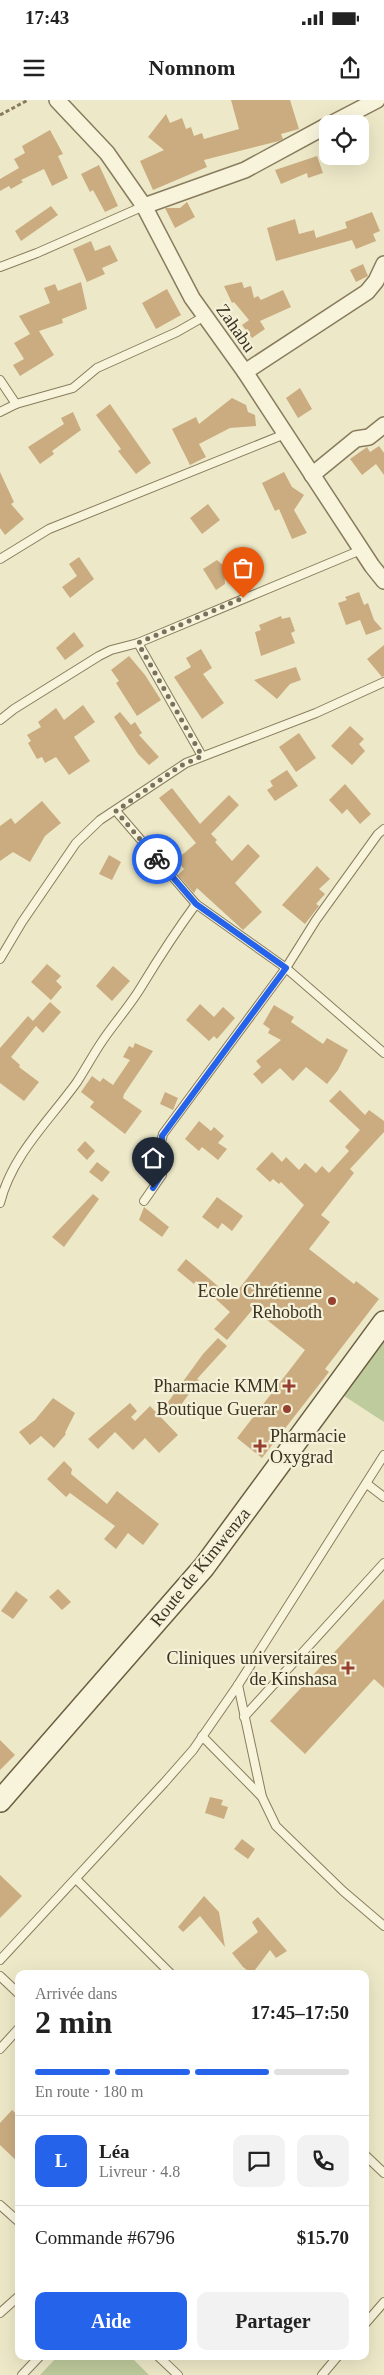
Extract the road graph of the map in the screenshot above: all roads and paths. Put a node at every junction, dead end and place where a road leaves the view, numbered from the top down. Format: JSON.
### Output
{"nodes":[{"id":1,"x":28,"y":100,"type":"edge"},
{"id":2,"x":57,"y":100,"type":"edge"},
{"id":3,"x":377,"y":100,"type":"edge"},
{"id":4,"x":0,"y":115,"type":"edge"},
{"id":5,"x":348,"y":115,"type":"edge"},
{"id":6,"x":319,"y":131,"type":"edge"},
{"id":7,"x":144,"y":206,"type":"junction"},
{"id":8,"x":384,"y":264,"type":"edge"},
{"id":9,"x":0,"y":267,"type":"edge"},
{"id":10,"x":205,"y":316,"type":"junction"},
{"id":11,"x":245,"y":372,"type":"junction"},
{"id":12,"x":0,"y":380,"type":"edge"},
{"id":13,"x":16,"y":404,"type":"junction"},
{"id":14,"x":0,"y":412,"type":"edge"},
{"id":15,"x":384,"y":425,"type":"edge"},
{"id":16,"x":286,"y":434,"type":"junction"},
{"id":17,"x":312,"y":475,"type":"junction"},
{"id":18,"x":361,"y":550,"type":"junction"},
{"id":19,"x":0,"y":559,"type":"edge"},
{"id":20,"x":378,"y":562,"type":"edge"},
{"id":21,"x":384,"y":581,"type":"edge"},
{"id":22,"x":138,"y":643,"type":"junction"},
{"id":23,"x":384,"y":682,"type":"edge"},
{"id":24,"x":0,"y":720,"type":"edge"},
{"id":25,"x":202,"y":756,"type":"junction"},
{"id":26,"x":116,"y":811,"type":"junction"},
{"id":27,"x":384,"y":829,"type":"edge"},
{"id":28,"x":196,"y":904,"type":"junction"},
{"id":29,"x":0,"y":960,"type":"edge"},
{"id":30,"x":286,"y":968,"type":"junction"},
{"id":31,"x":384,"y":1053,"type":"edge"},
{"id":32,"x":144,"y":1201,"type":"dead end"},
{"id":33,"x":0,"y":1203,"type":"edge"},
{"id":34,"x":384,"y":1322,"type":"edge"},
{"id":35,"x":384,"y":1455,"type":"edge"},
{"id":36,"x":366,"y":1484,"type":"junction"},
{"id":37,"x":384,"y":1497,"type":"edge"},
{"id":38,"x":384,"y":1563,"type":"edge"},
{"id":39,"x":238,"y":1685,"type":"junction"},
{"id":40,"x":244,"y":1717,"type":"junction"},
{"id":41,"x":202,"y":1736,"type":"junction"},
{"id":42,"x":262,"y":1797,"type":"junction"},
{"id":43,"x":0,"y":1801,"type":"edge"},
{"id":44,"x":76,"y":1879,"type":"junction"},
{"id":45,"x":384,"y":1926,"type":"edge"},
{"id":46,"x":0,"y":1960,"type":"edge"},
{"id":47,"x":167,"y":1970,"type":"edge"},
{"id":48,"x":0,"y":1976,"type":"edge"},
{"id":49,"x":15,"y":1990,"type":"edge"},
{"id":50,"x":15,"y":2032,"type":"edge"},
{"id":51,"x":0,"y":2049,"type":"edge"},
{"id":52,"x":369,"y":2159,"type":"edge"},
{"id":53,"x":384,"y":2173,"type":"edge"},
{"id":54,"x":0,"y":2205,"type":"edge"},
{"id":55,"x":15,"y":2218,"type":"edge"},
{"id":56,"x":15,"y":2300,"type":"edge"},
{"id":57,"x":384,"y":2302,"type":"edge"},
{"id":58,"x":0,"y":2313,"type":"edge"},
{"id":59,"x":369,"y":2319,"type":"edge"},
{"id":60,"x":36,"y":2360,"type":"edge"},
{"id":61,"x":162,"y":2360,"type":"edge"},
{"id":62,"x":335,"y":2360,"type":"edge"},
{"id":63,"x":22,"y":2375,"type":"edge"},
{"id":64,"x":178,"y":2375,"type":"edge"},
{"id":65,"x":322,"y":2375,"type":"edge"}],
"edges":[{"from":1,"to":4,"type":"path"},
{"from":2,"to":7,"type":"street","name":"Zahabu"},
{"from":3,"to":5,"type":"street"},
{"from":6,"to":7,"type":"street"},
{"from":7,"to":9,"type":"lane"},
{"from":7,"to":10,"type":"street","name":"Zahabu"},
{"from":8,"to":11,"type":"street"},
{"from":10,"to":11,"type":"street","name":"Zahabu"},
{"from":10,"to":13,"type":"lane"},
{"from":11,"to":16,"type":"street","name":"Zahabu"},
{"from":12,"to":13,"type":"lane"},
{"from":13,"to":14,"type":"lane"},
{"from":15,"to":17,"type":"street"},
{"from":16,"to":17,"type":"street","name":"Zahabu"},
{"from":16,"to":19,"type":"lane"},
{"from":17,"to":18,"type":"street","name":"Zahabu"},
{"from":18,"to":20,"type":"street","name":"Zahabu"},
{"from":18,"to":22,"type":"lane"},
{"from":20,"to":21,"type":"street","name":"Zahabu"},
{"from":22,"to":24,"type":"lane"},
{"from":22,"to":25,"type":"lane"},
{"from":23,"to":25,"type":"lane"},
{"from":25,"to":26,"type":"lane"},
{"from":26,"to":28,"type":"lane"},
{"from":26,"to":29,"type":"lane"},
{"from":27,"to":30,"type":"lane"},
{"from":28,"to":30,"type":"lane"},
{"from":28,"to":33,"type":"lane"},
{"from":30,"to":31,"type":"lane"},
{"from":30,"to":32,"type":"lane"},
{"from":34,"to":43,"type":"street","name":"Route de Kimwenza"},
{"from":35,"to":36,"type":"lane"},
{"from":36,"to":37,"type":"lane"},
{"from":36,"to":39,"type":"lane"},
{"from":38,"to":40,"type":"lane"},
{"from":39,"to":40,"type":"lane"},
{"from":39,"to":41,"type":"lane"},
{"from":40,"to":42,"type":"lane"},
{"from":41,"to":42,"type":"lane"},
{"from":41,"to":44,"type":"lane"},
{"from":42,"to":45,"type":"lane"},
{"from":44,"to":46,"type":"lane"},
{"from":44,"to":47,"type":"lane"},
{"from":48,"to":49,"type":"lane"},
{"from":50,"to":51,"type":"lane"},
{"from":52,"to":53,"type":"lane"},
{"from":54,"to":55,"type":"lane"},
{"from":56,"to":58,"type":"lane"},
{"from":57,"to":59,"type":"lane"},
{"from":60,"to":63,"type":"lane"},
{"from":61,"to":64,"type":"lane"},
{"from":62,"to":65,"type":"lane"}]}
